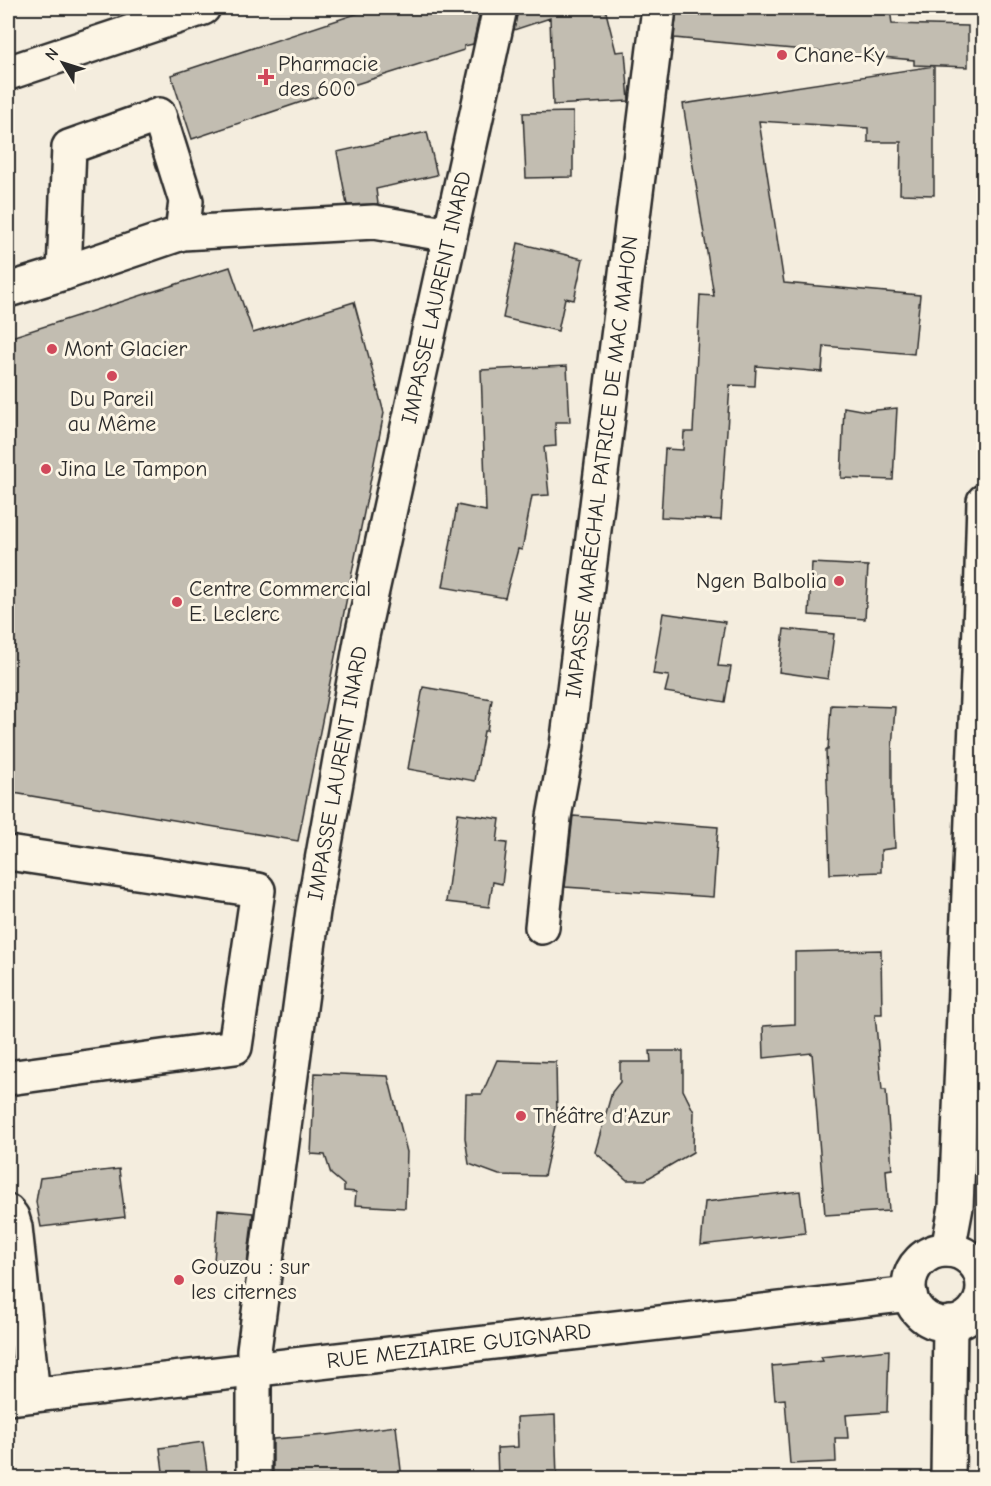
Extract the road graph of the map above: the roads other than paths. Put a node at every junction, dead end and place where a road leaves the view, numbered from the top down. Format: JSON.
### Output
{"nodes":[{"id":1,"x":203,"y":8,"type":"edge"},
{"id":2,"x":500,"y":8,"type":"edge"},
{"id":3,"x":659,"y":8,"type":"edge"},
{"id":4,"x":8,"y":73,"type":"edge"},
{"id":5,"x":182,"y":233,"type":"junction"},
{"id":6,"x":450,"y":236,"type":"junction"},
{"id":7,"x":64,"y":273,"type":"junction"},
{"id":8,"x":8,"y":290,"type":"edge"},
{"id":9,"x":984,"y":501,"type":"edge"},
{"id":10,"x":982,"y":602,"type":"edge"},
{"id":11,"x":8,"y":853,"type":"edge"},
{"id":12,"x":542,"y":927,"type":"dead end"},
{"id":13,"x":8,"y":1078,"type":"edge"},
{"id":14,"x":8,"y":1212,"type":"edge"},
{"id":15,"x":948,"y":1250,"type":"junction"},
{"id":16,"x":983,"y":1282,"type":"edge"},
{"id":17,"x":910,"y":1294,"type":"junction"},
{"id":18,"x":950,"y":1323,"type":"junction"},
{"id":19,"x":17,"y":1332,"type":"edge"},
{"id":20,"x":254,"y":1370,"type":"junction"},
{"id":21,"x":20,"y":1396,"type":"edge"},
{"id":22,"x":254,"y":1479,"type":"edge"},
{"id":23,"x":948,"y":1479,"type":"edge"}],
"edges":[{"from":1,"to":4,"type":"street"},
{"from":2,"to":6,"type":"street","name":"IMPASSE LAURENT INARD"},
{"from":3,"to":12,"type":"street","name":"IMPASSE MARÉCHAL PATRICE DE MAC MAHON"},
{"from":5,"to":6,"type":"street"},
{"from":5,"to":7,"type":"street"},
{"from":5,"to":7,"type":"street"},
{"from":6,"to":20,"type":"street","name":"IMPASSE LAURENT INARD"},
{"from":7,"to":8,"type":"street"},
{"from":9,"to":10,"type":"street"},
{"from":10,"to":15,"type":"street"},
{"from":11,"to":13,"type":"street"},
{"from":14,"to":19,"type":"street"},
{"from":15,"to":16,"type":"street"},
{"from":15,"to":17,"type":"street"},
{"from":16,"to":18,"type":"street"},
{"from":17,"to":18,"type":"street"},
{"from":17,"to":20,"type":"street","name":"RUE MEZIAIRE GUIGNARD"},
{"from":18,"to":23,"type":"street"},
{"from":19,"to":21,"type":"street"},
{"from":20,"to":21,"type":"street","name":"RUE MEZIAIRE GUIGNARD"},
{"from":20,"to":22,"type":"street","name":"IMPASSE LAURENT INARD"}]}
